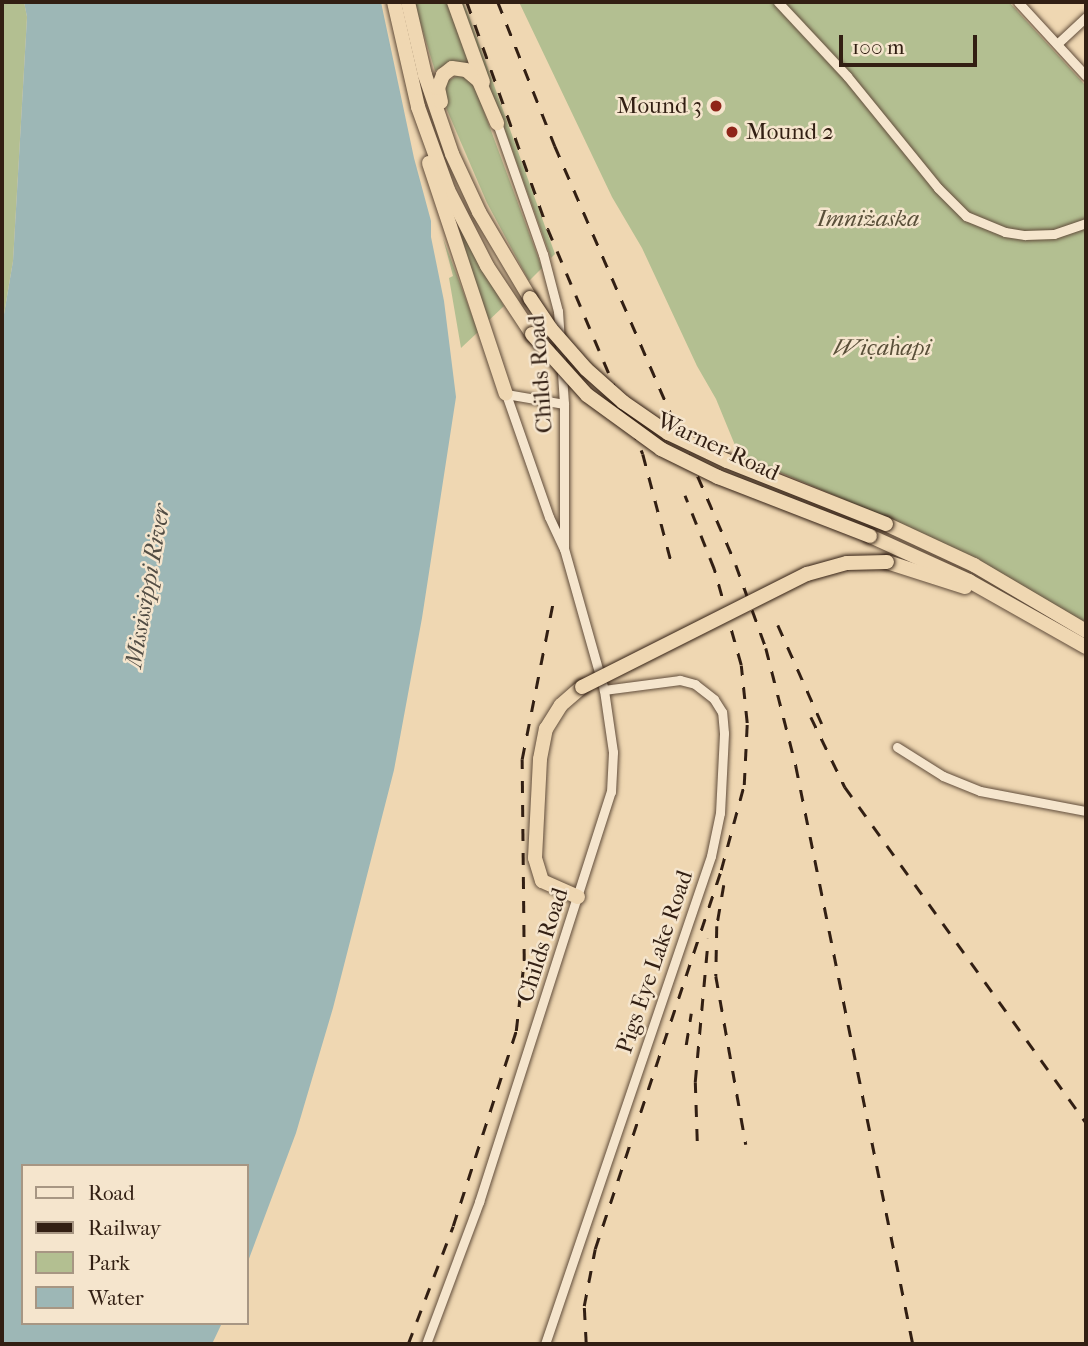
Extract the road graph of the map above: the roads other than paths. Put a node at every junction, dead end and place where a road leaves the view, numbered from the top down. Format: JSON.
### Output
{"nodes":[{"id":1,"x":394,"y":2,"type":"edge"},
{"id":2,"x":408,"y":2,"type":"edge"},
{"id":3,"x":454,"y":2,"type":"edge"},
{"id":4,"x":1018,"y":2,"type":"edge"},
{"id":5,"x":781,"y":3,"type":"edge"},
{"id":6,"x":1086,"y":17,"type":"edge"},
{"id":7,"x":1057,"y":44,"type":"junction"},
{"id":8,"x":408,"y":66,"type":"junction"},
{"id":9,"x":1086,"y":76,"type":"edge"},
{"id":10,"x":497,"y":123,"type":"junction"},
{"id":11,"x":461,"y":175,"type":"junction"},
{"id":12,"x":1086,"y":223,"type":"edge"},
{"id":13,"x":506,"y":394,"type":"junction"},
{"id":14,"x":564,"y":404,"type":"junction"},
{"id":15,"x":564,"y":549,"type":"junction"},
{"id":16,"x":1009,"y":601,"type":"junction"},
{"id":17,"x":1086,"y":631,"type":"edge"},
{"id":18,"x":1086,"y":647,"type":"edge"},
{"id":19,"x":604,"y":690,"type":"junction"},
{"id":20,"x":897,"y":747,"type":"dead end"},
{"id":21,"x":1086,"y":811,"type":"edge"},
{"id":22,"x":578,"y":897,"type":"junction"},
{"id":23,"x":426,"y":1344,"type":"edge"},
{"id":24,"x":545,"y":1344,"type":"edge"}],
"edges":[{"from":1,"to":8,"type":"highway","name":"Warner Road"},
{"from":2,"to":11,"type":"highway","name":"Warner Road"},
{"from":3,"to":10,"type":"highway"},
{"from":4,"to":7,"type":"street"},
{"from":5,"to":12,"type":"street"},
{"from":6,"to":7,"type":"street"},
{"from":7,"to":9,"type":"street"},
{"from":8,"to":13,"type":"highway"},
{"from":8,"to":16,"type":"highway","name":"Warner Road","bridge":true},
{"from":10,"to":11,"type":"highway"},
{"from":10,"to":14,"type":"street","name":"Childs Road"},
{"from":11,"to":17,"type":"highway","name":"Warner Road","bridge":true},
{"from":13,"to":14,"type":"street"},
{"from":13,"to":15,"type":"street","name":"Childs Road"},
{"from":14,"to":15,"type":"street","name":"Childs Road"},
{"from":15,"to":19,"type":"street","name":"Childs Road"},
{"from":16,"to":18,"type":"highway","name":"Warner Road"},
{"from":16,"to":22,"type":"highway","bridge":true},
{"from":19,"to":22,"type":"street","name":"Childs Road"},
{"from":19,"to":24,"type":"street","name":"Pigs Eye Lake Road"},
{"from":20,"to":21,"type":"street"},
{"from":22,"to":23,"type":"street","name":"Childs Road"}]}
